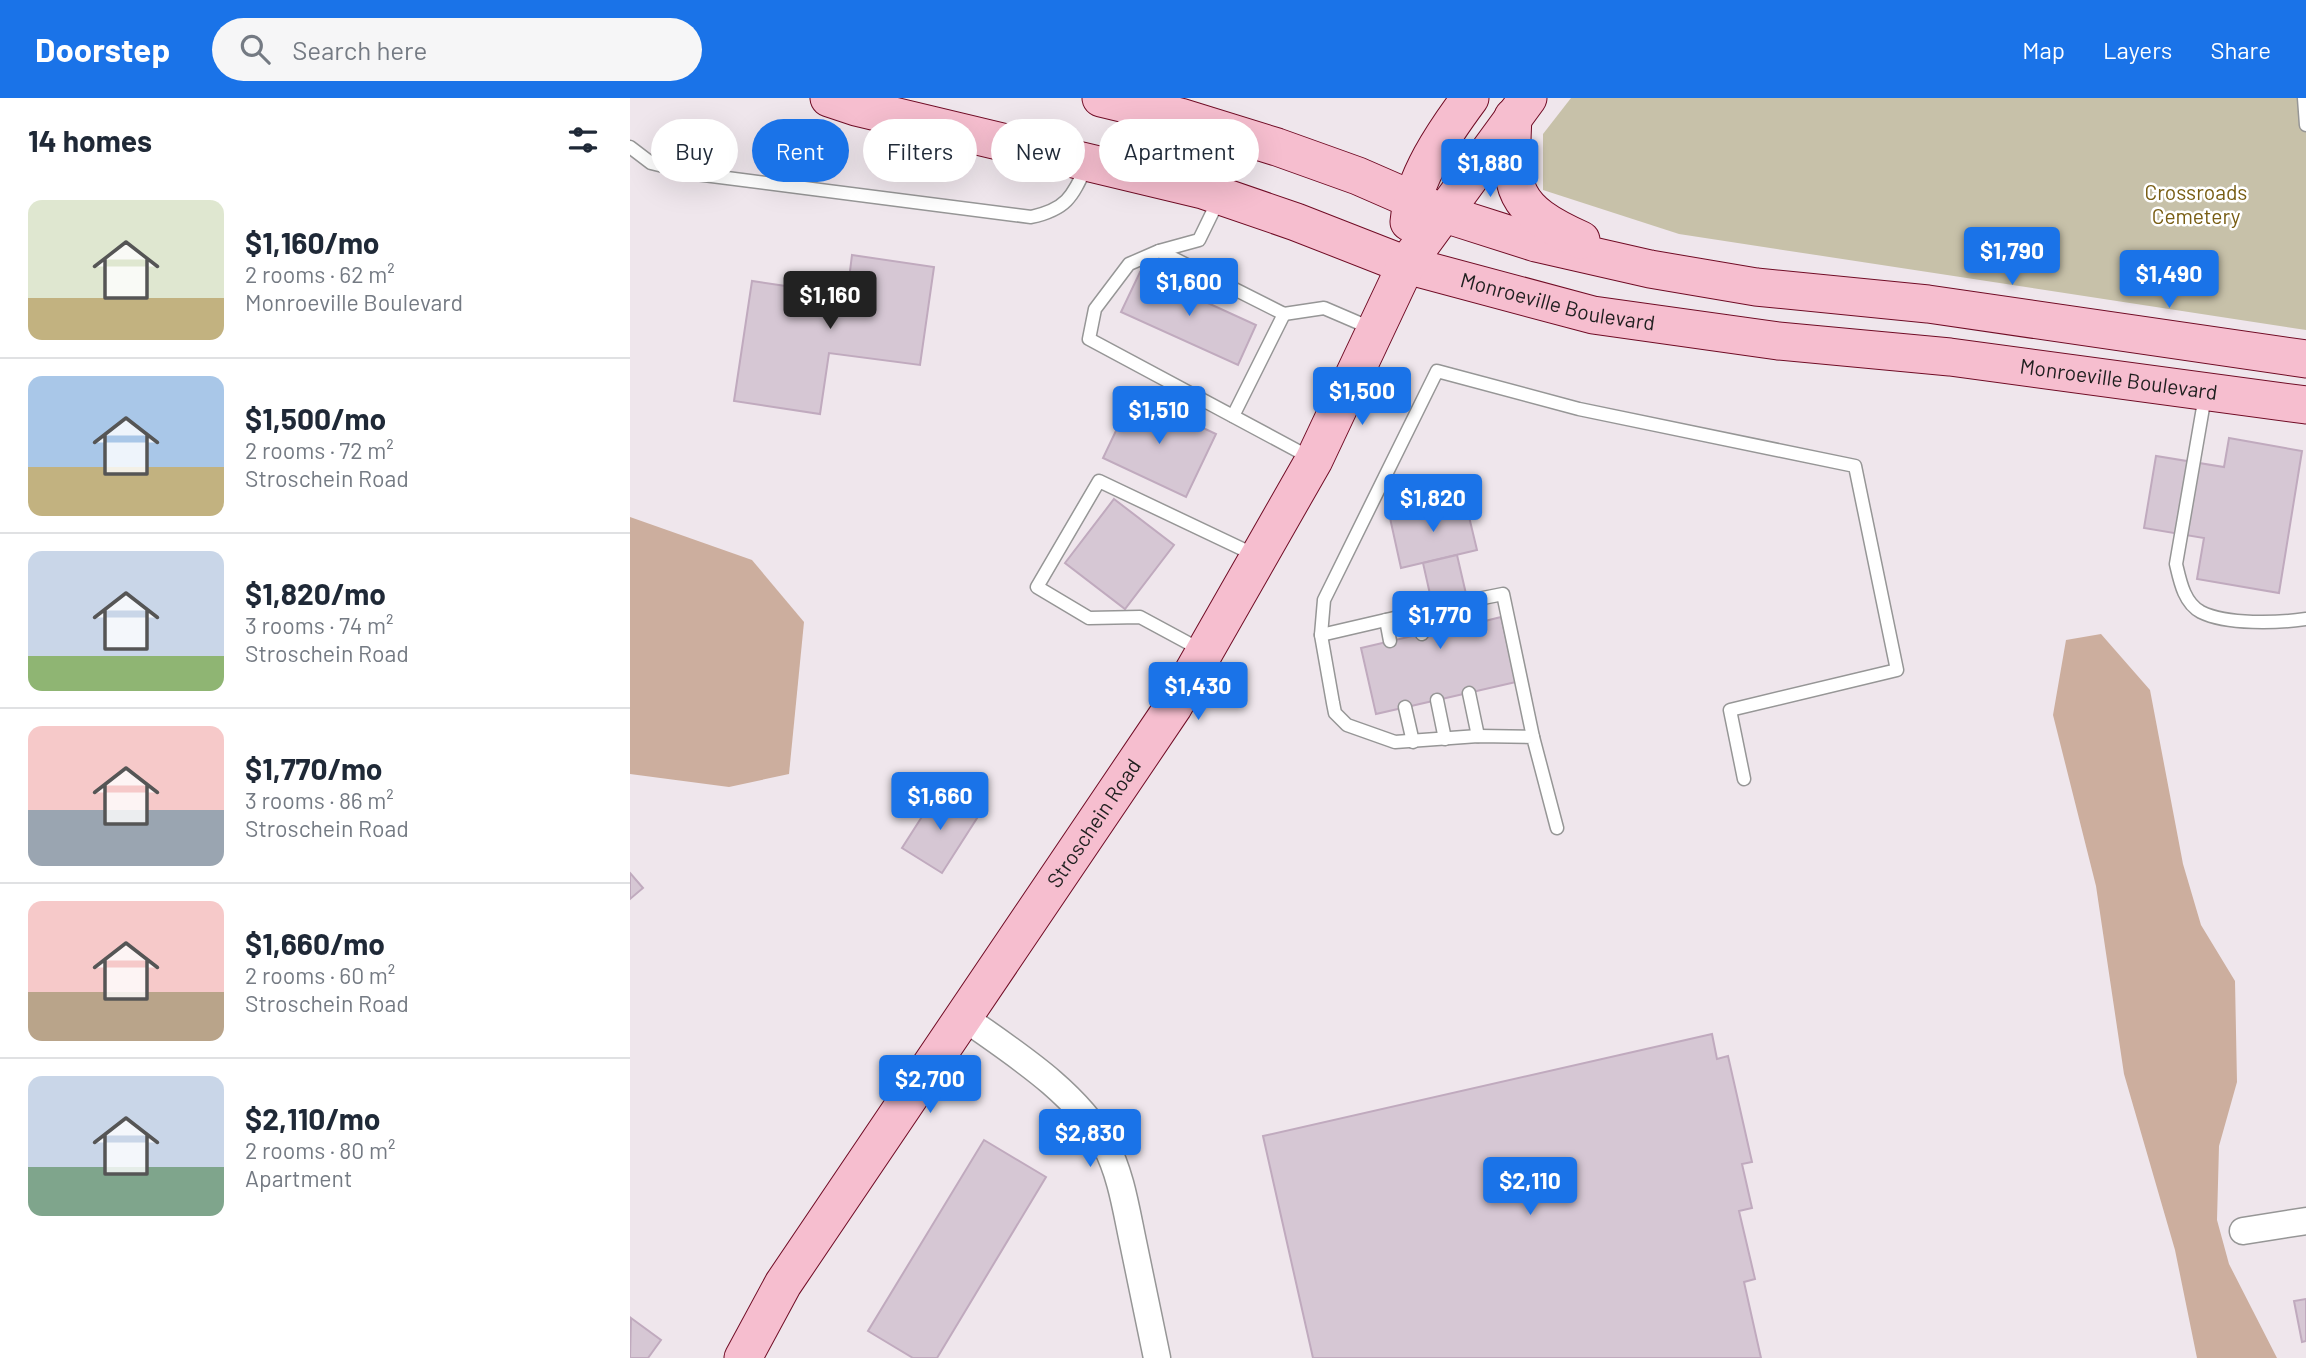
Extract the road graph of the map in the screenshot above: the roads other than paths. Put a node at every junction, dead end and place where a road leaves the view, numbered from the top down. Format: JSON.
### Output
{"nodes":[{"id":1,"x":829,"y":98,"type":"edge"},
{"id":2,"x":1101,"y":98,"type":"edge"},
{"id":3,"x":1470,"y":98,"type":"edge"},
{"id":4,"x":2304,"y":98,"type":"edge"},
{"id":5,"x":1521,"y":107,"type":"edge"},
{"id":6,"x":2306,"y":125,"type":"edge"},
{"id":7,"x":630,"y":147,"type":"edge"},
{"id":8,"x":1088,"y":162,"type":"junction"},
{"id":9,"x":1220,"y":197,"type":"junction"},
{"id":10,"x":1411,"y":200,"type":"junction"},
{"id":11,"x":1445,"y":214,"type":"junction"},
{"id":12,"x":1159,"y":251,"type":"junction"},
{"id":13,"x":1406,"y":265,"type":"junction"},
{"id":14,"x":1650,"y":269,"type":"junction"},
{"id":15,"x":1284,"y":314,"type":"junction"},
{"id":16,"x":1375,"y":331,"type":"junction"},
{"id":17,"x":2306,"y":359,"type":"edge"},
{"id":18,"x":2205,"y":392,"type":"junction"},
{"id":19,"x":2306,"y":405,"type":"edge"},
{"id":20,"x":1233,"y":416,"type":"junction"},
{"id":21,"x":1314,"y":460,"type":"junction"},
{"id":22,"x":1258,"y":557,"type":"junction"},
{"id":23,"x":1468,"y":601,"type":"dead end"},
{"id":24,"x":1433,"y":609,"type":"dead end"},
{"id":25,"x":1418,"y":614,"type":"junction"},
{"id":26,"x":2306,"y":619,"type":"edge"},
{"id":27,"x":1386,"y":620,"type":"junction"},
{"id":28,"x":1422,"y":634,"type":"dead end"},
{"id":29,"x":1321,"y":635,"type":"junction"},
{"id":30,"x":1390,"y":641,"type":"dead end"},
{"id":31,"x":1204,"y":652,"type":"junction"},
{"id":32,"x":1469,"y":693,"type":"dead end"},
{"id":33,"x":1437,"y":700,"type":"dead end"},
{"id":34,"x":1405,"y":707,"type":"dead end"},
{"id":35,"x":1478,"y":736,"type":"junction"},
{"id":36,"x":1533,"y":737,"type":"junction"},
{"id":37,"x":1446,"y":739,"type":"junction"},
{"id":38,"x":1413,"y":742,"type":"junction"},
{"id":39,"x":1744,"y":779,"type":"dead end"},
{"id":40,"x":1557,"y":828,"type":"dead end"},
{"id":41,"x":962,"y":1016,"type":"junction"},
{"id":42,"x":2306,"y":1221,"type":"edge"},
{"id":43,"x":2243,"y":1231,"type":"dead end"},
{"id":44,"x":743,"y":1358,"type":"edge"},
{"id":45,"x":1157,"y":1358,"type":"edge"}],
"edges":[{"from":1,"to":8,"type":"main road","name":"Monroeville Boulevard"},
{"from":2,"to":10,"type":"main road"},
{"from":3,"to":10,"type":"main road","name":"Stroschein Road"},
{"from":4,"to":6,"type":"lane"},
{"from":5,"to":11,"type":"main road","name":"Stroschein Road"},
{"from":5,"to":14,"type":"main road"},
{"from":7,"to":8,"type":"lane"},
{"from":8,"to":9,"type":"main road","name":"Monroeville Boulevard"},
{"from":9,"to":12,"type":"lane"},
{"from":9,"to":13,"type":"main road","name":"Monroeville Boulevard"},
{"from":10,"to":11,"type":"main road"},
{"from":10,"to":13,"type":"main road","name":"Stroschein Road"},
{"from":11,"to":13,"type":"main road","name":"Stroschein Road"},
{"from":11,"to":14,"type":"main road"},
{"from":12,"to":15,"type":"lane"},
{"from":12,"to":20,"type":"lane"},
{"from":13,"to":16,"type":"main road","name":"Stroschein Road"},
{"from":13,"to":18,"type":"main road","name":"Monroeville Boulevard"},
{"from":14,"to":17,"type":"main road"},
{"from":15,"to":16,"type":"lane"},
{"from":15,"to":20,"type":"lane"},
{"from":16,"to":21,"type":"main road","name":"Stroschein Road"},
{"from":18,"to":19,"type":"main road","name":"Monroeville Boulevard"},
{"from":18,"to":26,"type":"lane"},
{"from":20,"to":21,"type":"lane"},
{"from":21,"to":22,"type":"main road","name":"Stroschein Road"},
{"from":22,"to":31,"type":"main road","name":"Stroschein Road"},
{"from":22,"to":31,"type":"lane"},
{"from":23,"to":36,"type":"lane"},
{"from":24,"to":25,"type":"lane"},
{"from":25,"to":27,"type":"lane"},
{"from":25,"to":28,"type":"lane"},
{"from":27,"to":29,"type":"lane"},
{"from":27,"to":30,"type":"lane"},
{"from":29,"to":38,"type":"lane"},
{"from":29,"to":39,"type":"lane"},
{"from":31,"to":41,"type":"main road","name":"Stroschein Road"},
{"from":32,"to":35,"type":"lane"},
{"from":33,"to":37,"type":"lane"},
{"from":34,"to":38,"type":"lane"},
{"from":35,"to":36,"type":"lane"},
{"from":35,"to":37,"type":"lane"},
{"from":36,"to":40,"type":"lane"},
{"from":37,"to":38,"type":"lane"},
{"from":41,"to":44,"type":"main road","name":"Stroschein Road"},
{"from":41,"to":45,"type":"street"},
{"from":42,"to":43,"type":"street"}]}
